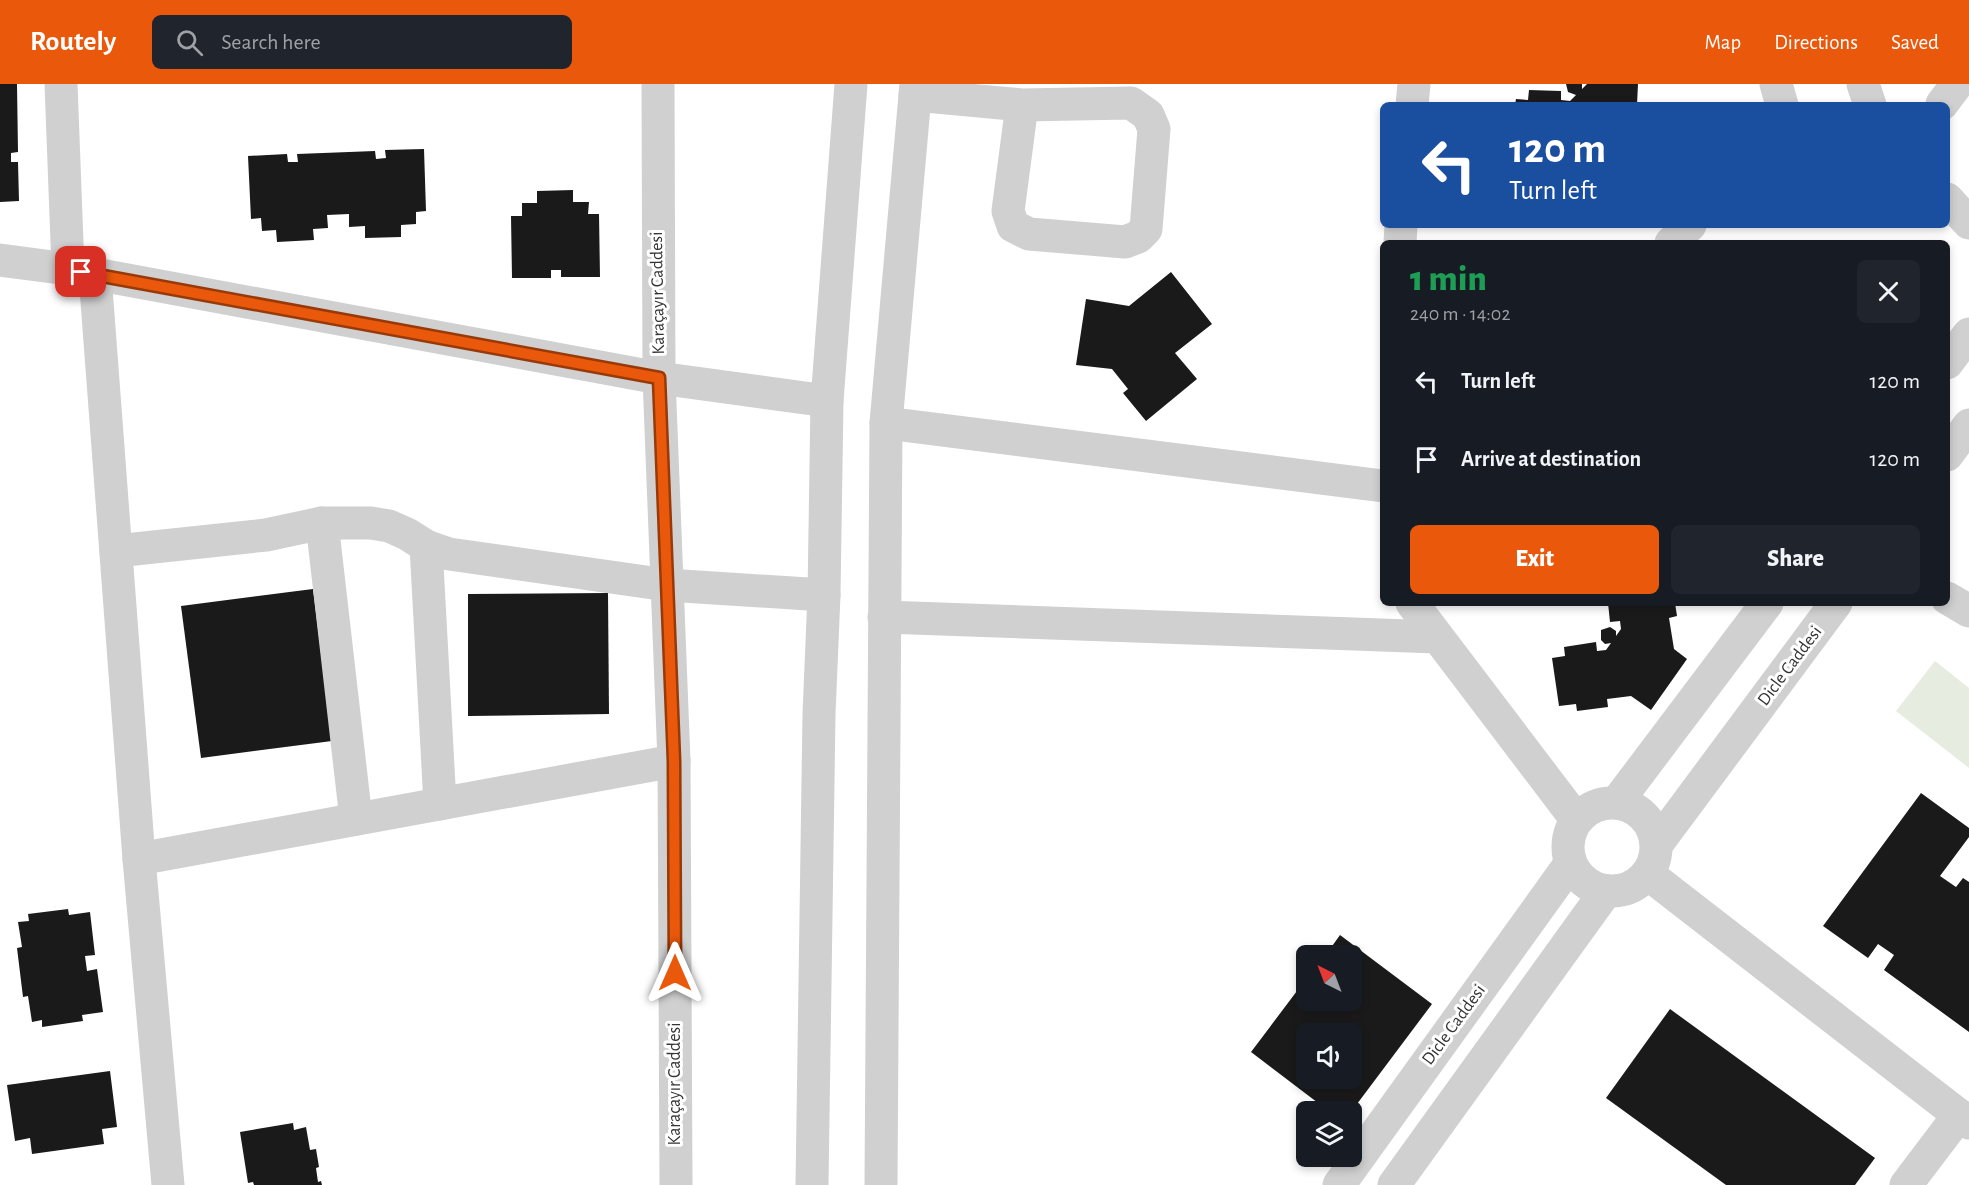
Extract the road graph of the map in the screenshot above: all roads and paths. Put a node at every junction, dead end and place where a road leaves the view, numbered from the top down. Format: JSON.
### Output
{"nodes":[{"id":1,"x":61,"y":84,"type":"edge"},
{"id":2,"x":657,"y":84,"type":"edge"},
{"id":3,"x":851,"y":84,"type":"edge"},
{"id":4,"x":1414,"y":84,"type":"edge"},
{"id":5,"x":1776,"y":84,"type":"edge"},
{"id":6,"x":1863,"y":84,"type":"edge"},
{"id":7,"x":1957,"y":84,"type":"edge"},
{"id":8,"x":916,"y":89,"type":"edge"},
{"id":9,"x":1412,"y":102,"type":"edge"},
{"id":10,"x":1781,"y":102,"type":"edge"},
{"id":11,"x":1869,"y":102,"type":"edge"},
{"id":12,"x":1944,"y":102,"type":"edge"},
{"id":13,"x":1022,"y":105,"type":"junction"},
{"id":14,"x":1950,"y":202,"type":"edge"},
{"id":15,"x":1969,"y":223,"type":"edge"},
{"id":16,"x":1687,"y":228,"type":"edge"},
{"id":17,"x":1674,"y":240,"type":"edge"},
{"id":18,"x":0,"y":260,"type":"edge"},
{"id":19,"x":82,"y":272,"type":"junction"},
{"id":20,"x":1969,"y":334,"type":"edge"},
{"id":21,"x":1950,"y":359,"type":"edge"},
{"id":22,"x":659,"y":378,"type":"junction"},
{"id":23,"x":827,"y":401,"type":"junction"},
{"id":24,"x":886,"y":423,"type":"junction"},
{"id":25,"x":1969,"y":425,"type":"edge"},
{"id":26,"x":1950,"y":451,"type":"edge"},
{"id":27,"x":1380,"y":486,"type":"edge"},
{"id":28,"x":322,"y":522,"type":"junction"},
{"id":29,"x":426,"y":546,"type":"junction"},
{"id":30,"x":116,"y":551,"type":"junction"},
{"id":31,"x":667,"y":585,"type":"junction"},
{"id":32,"x":824,"y":595,"type":"junction"},
{"id":33,"x":1950,"y":600,"type":"edge"},
{"id":34,"x":1414,"y":606,"type":"edge"},
{"id":35,"x":1765,"y":606,"type":"edge"},
{"id":36,"x":1834,"y":606,"type":"edge"},
{"id":37,"x":1969,"y":611,"type":"edge"},
{"id":38,"x":884,"y":617,"type":"junction"},
{"id":39,"x":1437,"y":637,"type":"junction"},
{"id":40,"x":674,"y":761,"type":"junction"},
{"id":41,"x":1617,"y":802,"type":"junction"},
{"id":42,"x":440,"y":804,"type":"junction"},
{"id":43,"x":356,"y":819,"type":"junction"},
{"id":44,"x":1576,"y":819,"type":"junction"},
{"id":45,"x":139,"y":859,"type":"junction"},
{"id":46,"x":1652,"y":859,"type":"junction"},
{"id":47,"x":1570,"y":864,"type":"junction"},
{"id":48,"x":1606,"y":891,"type":"junction"},
{"id":49,"x":1964,"y":1119,"type":"edge"},
{"id":50,"x":168,"y":1185,"type":"edge"},
{"id":51,"x":676,"y":1185,"type":"edge"},
{"id":52,"x":812,"y":1185,"type":"edge"},
{"id":53,"x":881,"y":1185,"type":"edge"},
{"id":54,"x":1339,"y":1185,"type":"edge"},
{"id":55,"x":1394,"y":1185,"type":"edge"},
{"id":56,"x":1906,"y":1185,"type":"edge"}],
"edges":[{"from":1,"to":19,"type":"street"},
{"from":2,"to":22,"type":"street","name":"Karaçayır Caddesi"},
{"from":3,"to":23,"type":"street"},
{"from":4,"to":9,"type":"street"},
{"from":5,"to":10,"type":"street"},
{"from":6,"to":11,"type":"street"},
{"from":7,"to":12,"type":"street"},
{"from":8,"to":13,"type":"street"},
{"from":8,"to":24,"type":"street"},
{"from":13,"to":13,"type":"street"},
{"from":14,"to":15,"type":"street"},
{"from":16,"to":17,"type":"street"},
{"from":18,"to":19,"type":"street"},
{"from":19,"to":22,"type":"street"},
{"from":19,"to":30,"type":"street"},
{"from":20,"to":21,"type":"street"},
{"from":22,"to":23,"type":"street"},
{"from":22,"to":31,"type":"street","name":"Karaçayır Caddesi"},
{"from":23,"to":32,"type":"street"},
{"from":24,"to":27,"type":"street"},
{"from":24,"to":38,"type":"street"},
{"from":25,"to":26,"type":"street"},
{"from":28,"to":29,"type":"street"},
{"from":28,"to":30,"type":"street"},
{"from":28,"to":43,"type":"street"},
{"from":29,"to":31,"type":"street"},
{"from":29,"to":42,"type":"street"},
{"from":30,"to":45,"type":"street"},
{"from":31,"to":32,"type":"street"},
{"from":31,"to":40,"type":"street","name":"Karaçayır Caddesi"},
{"from":32,"to":52,"type":"street"},
{"from":33,"to":37,"type":"street"},
{"from":34,"to":39,"type":"street"},
{"from":35,"to":41,"type":"street"},
{"from":36,"to":46,"type":"street","name":"Dicle Caddesi"},
{"from":38,"to":39,"type":"street"},
{"from":38,"to":53,"type":"street"},
{"from":39,"to":44,"type":"street"},
{"from":40,"to":42,"type":"street"},
{"from":40,"to":51,"type":"street","name":"Karaçayır Caddesi"},
{"from":41,"to":44,"type":"street"},
{"from":41,"to":46,"type":"street"},
{"from":42,"to":43,"type":"street"},
{"from":43,"to":45,"type":"street"},
{"from":44,"to":47,"type":"street"},
{"from":45,"to":50,"type":"street"},
{"from":46,"to":48,"type":"street"},
{"from":46,"to":49,"type":"street"},
{"from":47,"to":48,"type":"street"},
{"from":47,"to":54,"type":"street","name":"Dicle Caddesi"},
{"from":48,"to":55,"type":"street"},
{"from":49,"to":56,"type":"street"}]}
